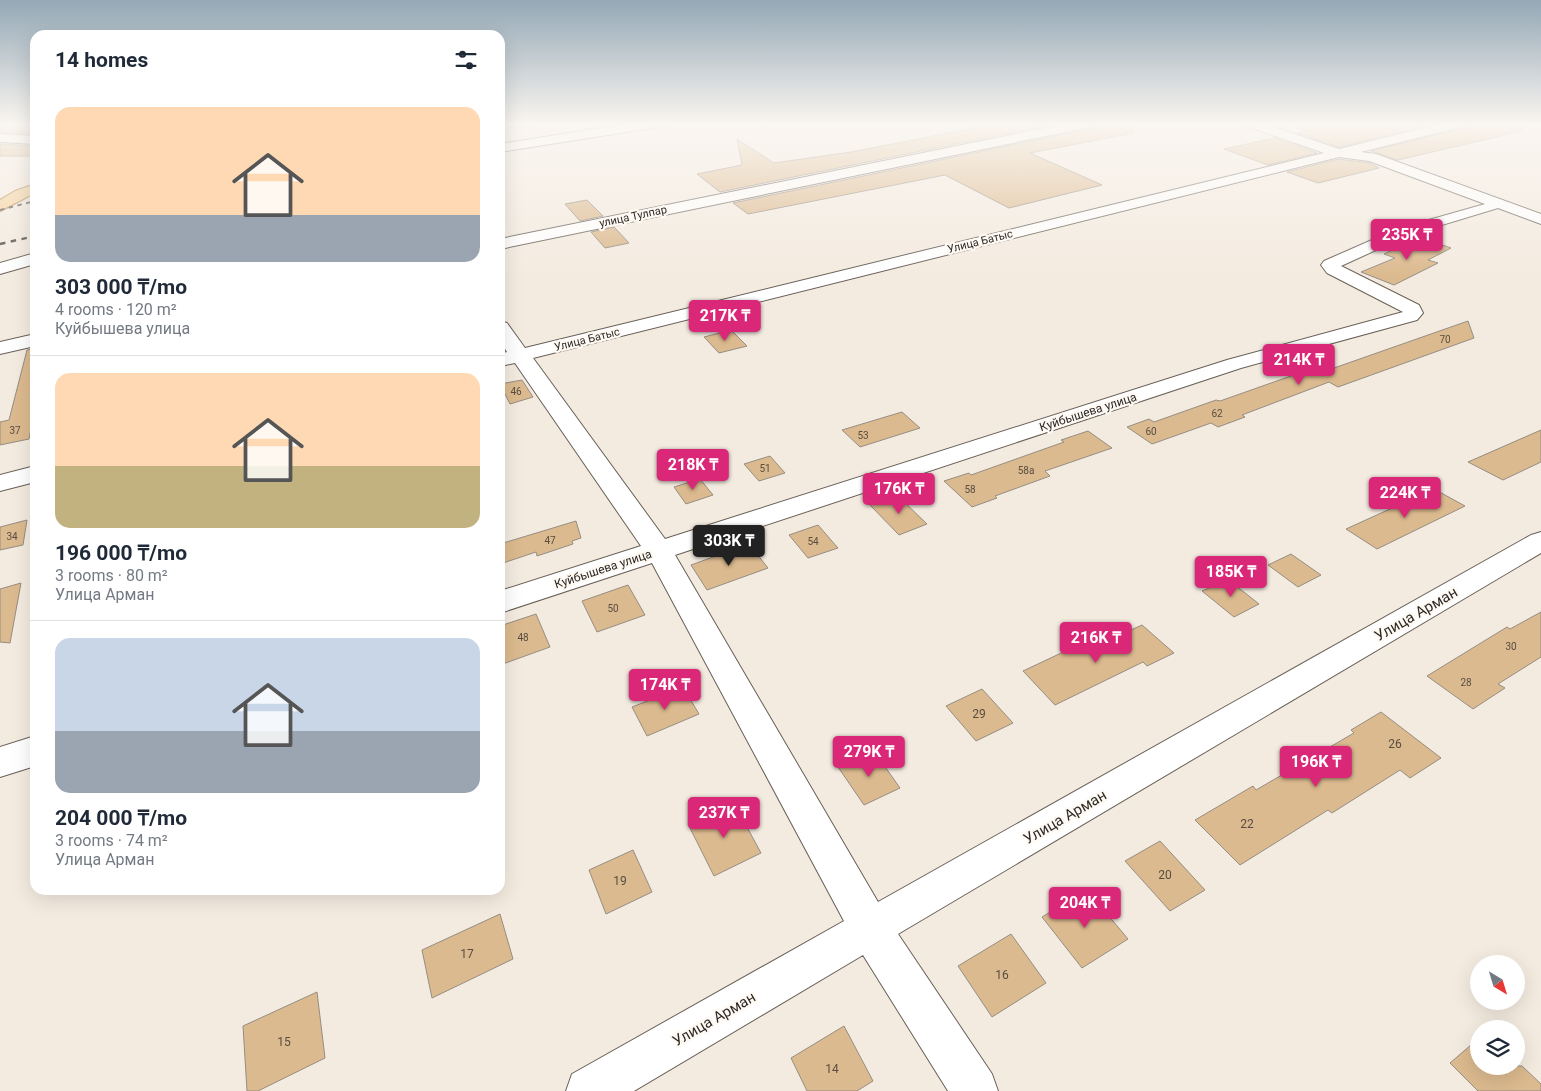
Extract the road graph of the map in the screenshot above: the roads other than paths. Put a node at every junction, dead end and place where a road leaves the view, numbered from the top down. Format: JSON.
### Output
{"nodes":[{"id":1,"x":842,"y":174,"type":"edge"},
{"id":2,"x":1254,"y":174,"type":"edge"},
{"id":3,"x":1419,"y":174,"type":"edge"},
{"id":4,"x":30,"y":190,"type":"edge"},
{"id":5,"x":1495,"y":201,"type":"junction"},
{"id":6,"x":0,"y":206,"type":"edge"},
{"id":7,"x":1541,"y":219,"type":"edge"},
{"id":8,"x":505,"y":243,"type":"edge"},
{"id":9,"x":30,"y":260,"type":"edge"},
{"id":10,"x":0,"y":270,"type":"edge"},
{"id":11,"x":30,"y":341,"type":"edge"},
{"id":12,"x":505,"y":342,"type":"edge"},
{"id":13,"x":0,"y":348,"type":"edge"},
{"id":14,"x":510,"y":358,"type":"edge"},
{"id":15,"x":30,"y":475,"type":"edge"},
{"id":16,"x":0,"y":483,"type":"edge"},
{"id":17,"x":1541,"y":541,"type":"edge"},
{"id":18,"x":659,"y":551,"type":"junction"},
{"id":19,"x":505,"y":600,"type":"edge"},
{"id":20,"x":30,"y":753,"type":"edge"},
{"id":21,"x":0,"y":762,"type":"edge"},
{"id":22,"x":871,"y":929,"type":"junction"},
{"id":23,"x":588,"y":1091,"type":"edge"},
{"id":24,"x":975,"y":1091,"type":"edge"}],
"edges":[{"from":1,"to":8,"type":"street","name":"улица Тулпар"},
{"from":2,"to":14,"type":"street","name":"Улица Батыс"},
{"from":3,"to":5,"type":"street"},
{"from":4,"to":6,"type":"main road"},
{"from":5,"to":7,"type":"street"},
{"from":5,"to":18,"type":"street","name":"Куйбышева улица"},
{"from":9,"to":10,"type":"street"},
{"from":11,"to":13,"type":"street"},
{"from":12,"to":14,"type":"street"},
{"from":14,"to":18,"type":"street"},
{"from":15,"to":16,"type":"street"},
{"from":17,"to":22,"type":"street","name":"Улица Арман"},
{"from":18,"to":19,"type":"street","name":"Куйбышева улица"},
{"from":18,"to":22,"type":"street"},
{"from":20,"to":21,"type":"street"},
{"from":22,"to":23,"type":"street","name":"Улица Арман"},
{"from":22,"to":24,"type":"street"}]}
